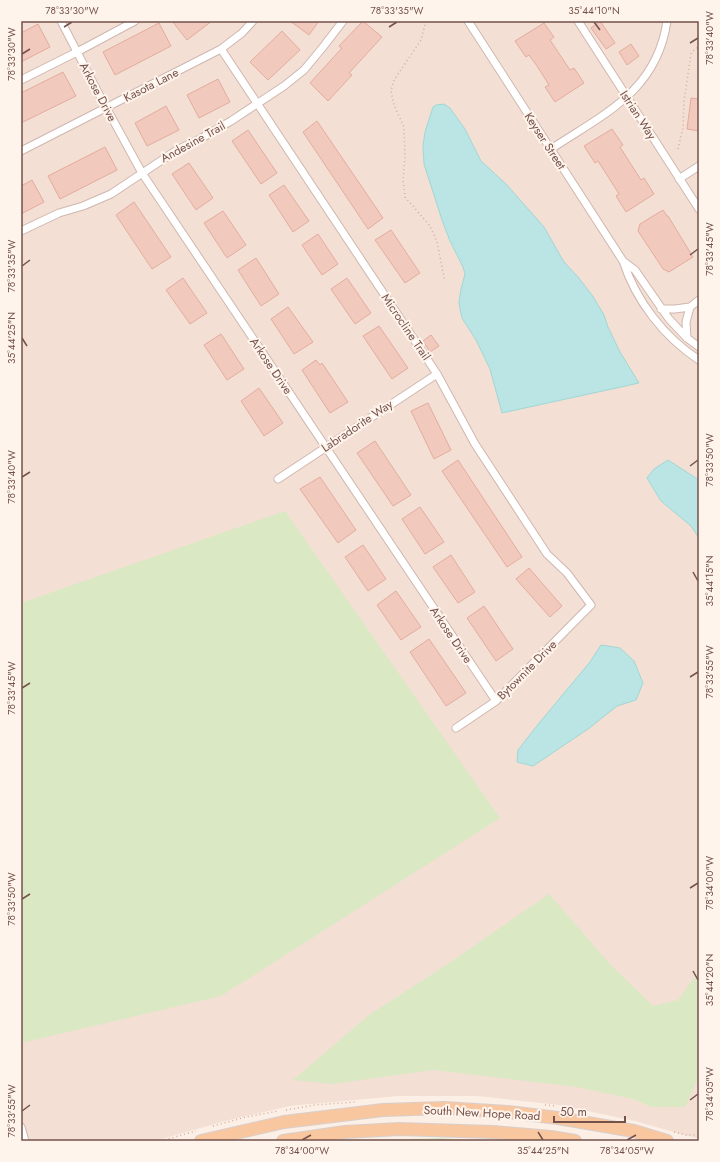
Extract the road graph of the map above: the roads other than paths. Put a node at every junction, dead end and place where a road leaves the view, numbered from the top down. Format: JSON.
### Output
{"nodes":[{"id":1,"x":61,"y":21,"type":"edge"},
{"id":2,"x":135,"y":21,"type":"edge"},
{"id":3,"x":254,"y":21,"type":"edge"},
{"id":4,"x":343,"y":21,"type":"edge"},
{"id":5,"x":468,"y":21,"type":"edge"},
{"id":6,"x":578,"y":21,"type":"edge"},
{"id":7,"x":667,"y":21,"type":"edge"},
{"id":8,"x":221,"y":49,"type":"junction"},
{"id":9,"x":77,"y":52,"type":"junction"},
{"id":10,"x":21,"y":80,"type":"edge"},
{"id":11,"x":627,"y":98,"type":"junction"},
{"id":12,"x":257,"y":104,"type":"junction"},
{"id":13,"x":106,"y":107,"type":"junction"},
{"id":14,"x":551,"y":149,"type":"junction"},
{"id":15,"x":21,"y":151,"type":"edge"},
{"id":16,"x":699,"y":166,"type":"edge"},
{"id":17,"x":142,"y":173,"type":"junction"},
{"id":18,"x":679,"y":179,"type":"junction"},
{"id":19,"x":699,"y":209,"type":"edge"},
{"id":20,"x":21,"y":231,"type":"edge"},
{"id":21,"x":623,"y":261,"type":"junction"},
{"id":22,"x":699,"y":300,"type":"edge"},
{"id":23,"x":690,"y":307,"type":"junction"},
{"id":24,"x":661,"y":309,"type":"junction"},
{"id":25,"x":687,"y":338,"type":"junction"},
{"id":26,"x":699,"y":347,"type":"edge"},
{"id":27,"x":699,"y":360,"type":"edge"},
{"id":28,"x":437,"y":374,"type":"junction"},
{"id":29,"x":326,"y":447,"type":"junction"},
{"id":30,"x":278,"y":479,"type":"dead end"},
{"id":31,"x":591,"y":605,"type":"joint"},
{"id":32,"x":496,"y":701,"type":"junction"},
{"id":33,"x":456,"y":728,"type":"dead end"},
{"id":34,"x":21,"y":1127,"type":"edge"},
{"id":35,"x":25,"y":1141,"type":"edge"},
{"id":36,"x":201,"y":1141,"type":"edge"},
{"id":37,"x":282,"y":1141,"type":"edge"},
{"id":38,"x":576,"y":1141,"type":"edge"},
{"id":39,"x":667,"y":1141,"type":"edge"}],
"edges":[{"from":1,"to":9,"type":"street","name":"Arkose Drive"},
{"from":2,"to":9,"type":"street"},
{"from":3,"to":8,"type":"street","name":"Kasota Lane"},
{"from":4,"to":12,"type":"street","name":"Andesine Trail"},
{"from":5,"to":14,"type":"street","name":"Keyser Street"},
{"from":6,"to":11,"type":"street","name":"Istrian Way"},
{"from":7,"to":11,"type":"street"},
{"from":8,"to":12,"type":"street","name":"Microcline Trail"},
{"from":8,"to":13,"type":"street","name":"Kasota Lane"},
{"from":9,"to":10,"type":"street"},
{"from":9,"to":13,"type":"street","name":"Arkose Drive"},
{"from":11,"to":14,"type":"street"},
{"from":11,"to":18,"type":"street","name":"Istrian Way"},
{"from":12,"to":17,"type":"street","name":"Andesine Trail"},
{"from":12,"to":28,"type":"street","name":"Microcline Trail"},
{"from":13,"to":15,"type":"street","name":"Kasota Lane"},
{"from":13,"to":17,"type":"street","name":"Arkose Drive"},
{"from":14,"to":21,"type":"street","name":"Keyser Street"},
{"from":16,"to":18,"type":"street"},
{"from":17,"to":20,"type":"street","name":"Andesine Trail"},
{"from":17,"to":29,"type":"street","name":"Arkose Drive"},
{"from":18,"to":19,"type":"street","name":"Istrian Way"},
{"from":21,"to":24,"type":"street","name":"Keyser Street"},
{"from":21,"to":27,"type":"street","name":"Keyser Street"},
{"from":22,"to":23,"type":"street"},
{"from":23,"to":24,"type":"street"},
{"from":23,"to":25,"type":"street"},
{"from":24,"to":25,"type":"street","name":"Keyser Street"},
{"from":25,"to":26,"type":"street","name":"Keyser Street"},
{"from":28,"to":29,"type":"street","name":"Labradorite Way"},
{"from":28,"to":31,"type":"street","name":"Microcline Trail"},
{"from":29,"to":30,"type":"street","name":"Labradorite Way"},
{"from":29,"to":32,"type":"street","name":"Arkose Drive"},
{"from":31,"to":32,"type":"street","name":"Bytownite Drive"},
{"from":32,"to":33,"type":"street","name":"Bytownite Drive"},
{"from":34,"to":35,"type":"street"},
{"from":36,"to":39,"type":"main road","name":"South New Hope Road"},
{"from":37,"to":38,"type":"main road","name":"South New Hope Road"}]}
